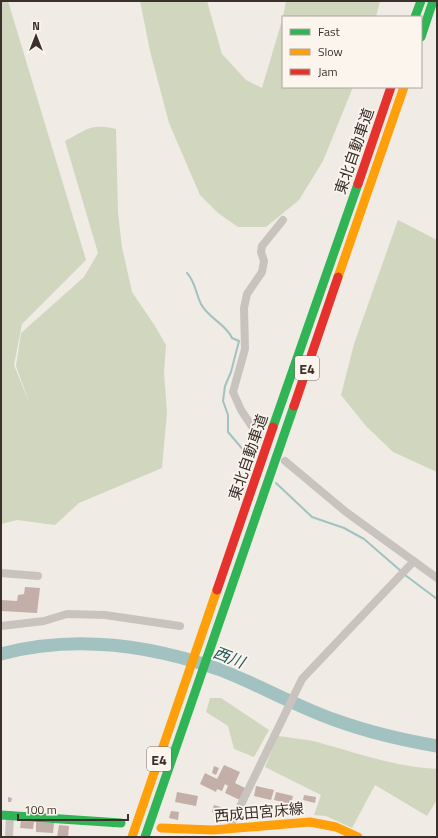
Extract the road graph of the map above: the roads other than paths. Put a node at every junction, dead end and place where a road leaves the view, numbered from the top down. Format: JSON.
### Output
{"nodes":[{"id":1,"x":421,"y":1,"type":"edge"},
{"id":2,"x":433,"y":1,"type":"edge"},
{"id":3,"x":415,"y":16,"type":"edge"},
{"id":4,"x":422,"y":34,"type":"edge"},
{"id":5,"x":391,"y":88,"type":"edge"},
{"id":6,"x":404,"y":88,"type":"edge"},
{"id":7,"x":283,"y":220,"type":"dead end"},
{"id":8,"x":259,"y":437,"type":"dead end"},
{"id":9,"x":285,"y":461,"type":"dead end"},
{"id":10,"x":414,"y":561,"type":"junction"},
{"id":11,"x":1,"y":573,"type":"edge"},
{"id":12,"x":38,"y":576,"type":"dead end"},
{"id":13,"x":437,"y":578,"type":"edge"},
{"id":14,"x":1,"y":626,"type":"edge"},
{"id":15,"x":180,"y":626,"type":"dead end"},
{"id":16,"x":5,"y":815,"type":"edge"},
{"id":17,"x":122,"y":823,"type":"dead end"},
{"id":18,"x":229,"y":829,"type":"junction"},
{"id":19,"x":166,"y":831,"type":"edge"},
{"id":20,"x":9,"y":837,"type":"edge"},
{"id":21,"x":132,"y":837,"type":"edge"},
{"id":22,"x":145,"y":837,"type":"edge"},
{"id":23,"x":358,"y":837,"type":"edge"}],
"edges":[{"from":1,"to":3,"type":"main road"},
{"from":2,"to":4,"type":"main road"},
{"from":5,"to":21,"type":"main road","name":"東北自動車道","number":"E4"},
{"from":6,"to":22,"type":"main road","name":"東北自動車道","number":"E4"},
{"from":7,"to":8,"type":"street"},
{"from":9,"to":10,"type":"street"},
{"from":10,"to":13,"type":"street"},
{"from":10,"to":18,"type":"street"},
{"from":11,"to":12,"type":"street"},
{"from":14,"to":15,"type":"street"},
{"from":16,"to":17,"type":"main road"},
{"from":16,"to":20,"type":"street"},
{"from":18,"to":19,"type":"main road","name":"西成田宮床線"},
{"from":18,"to":23,"type":"main road","name":"西成田宮床線"}]}
